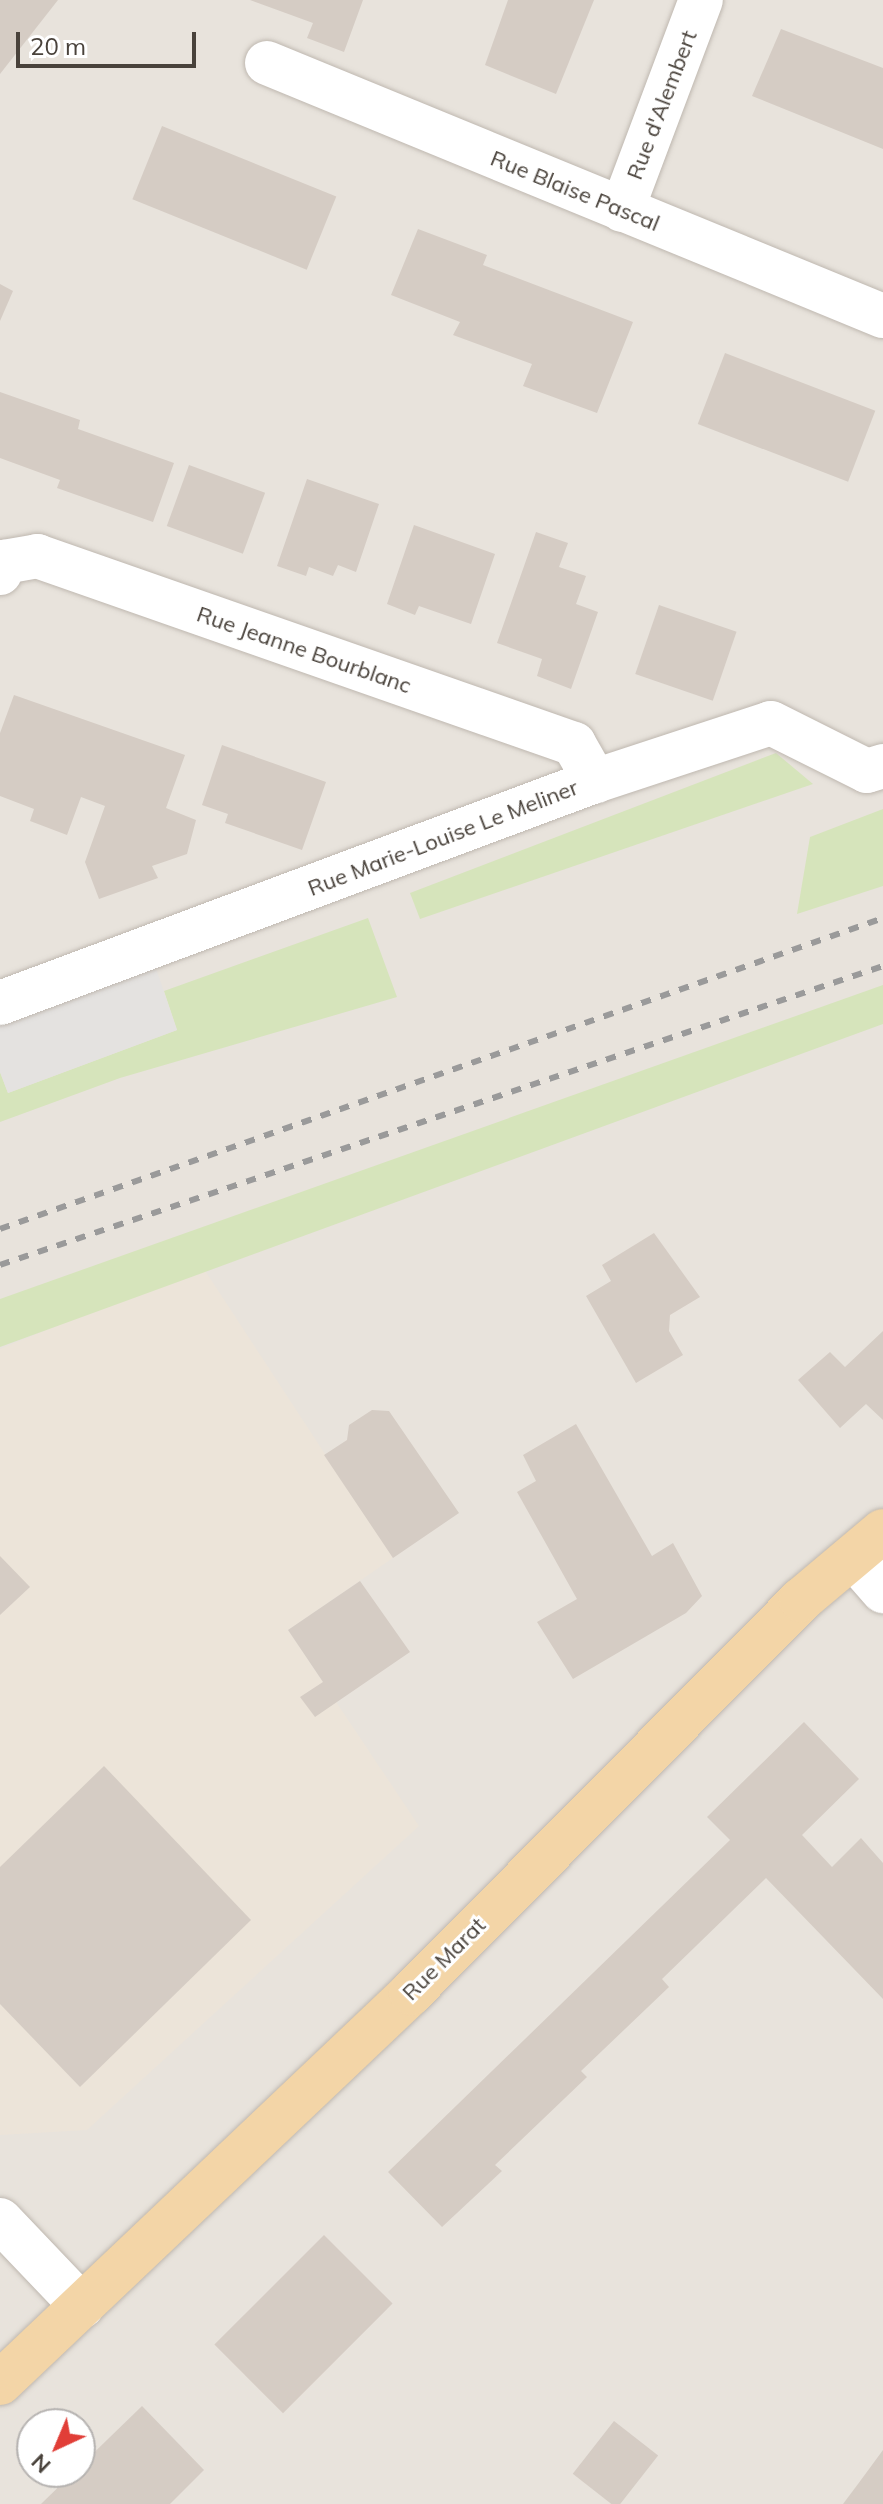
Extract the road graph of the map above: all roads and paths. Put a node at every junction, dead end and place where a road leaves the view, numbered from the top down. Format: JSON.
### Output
{"nodes":[{"id":1,"x":701,"y":0,"type":"edge"},
{"id":2,"x":267,"y":63,"type":"dead end"},
{"id":3,"x":622,"y":210,"type":"junction"},
{"id":4,"x":883,"y":316,"type":"edge"},
{"id":5,"x":0,"y":573,"type":"edge"},
{"id":6,"x":883,"y":766,"type":"edge"},
{"id":7,"x":595,"y":781,"type":"junction"},
{"id":8,"x":0,"y":1003,"type":"edge"},
{"id":9,"x":874,"y":1560,"type":"edge"},
{"id":10,"x":0,"y":2220,"type":"edge"},
{"id":11,"x":82,"y":2306,"type":"junction"},
{"id":12,"x":0,"y":2383,"type":"edge"}],
"edges":[{"from":1,"to":3,"type":"street","name":"Rue d'Alembert"},
{"from":2,"to":3,"type":"street","name":"Rue Blaise Pascal"},
{"from":3,"to":4,"type":"street","name":"Rue Blaise Pascal"},
{"from":5,"to":7,"type":"street","name":"Rue Jeanne Bourblanc"},
{"from":6,"to":7,"type":"street","name":"Rue Marie-Louise Le Meliner"},
{"from":7,"to":8,"type":"street","name":"Rue Marie-Louise Le Meliner"},
{"from":9,"to":11,"type":"main road","name":"Rue Marat"},
{"from":10,"to":11,"type":"street"},
{"from":11,"to":12,"type":"main road","name":"Rue Marat"}]}
